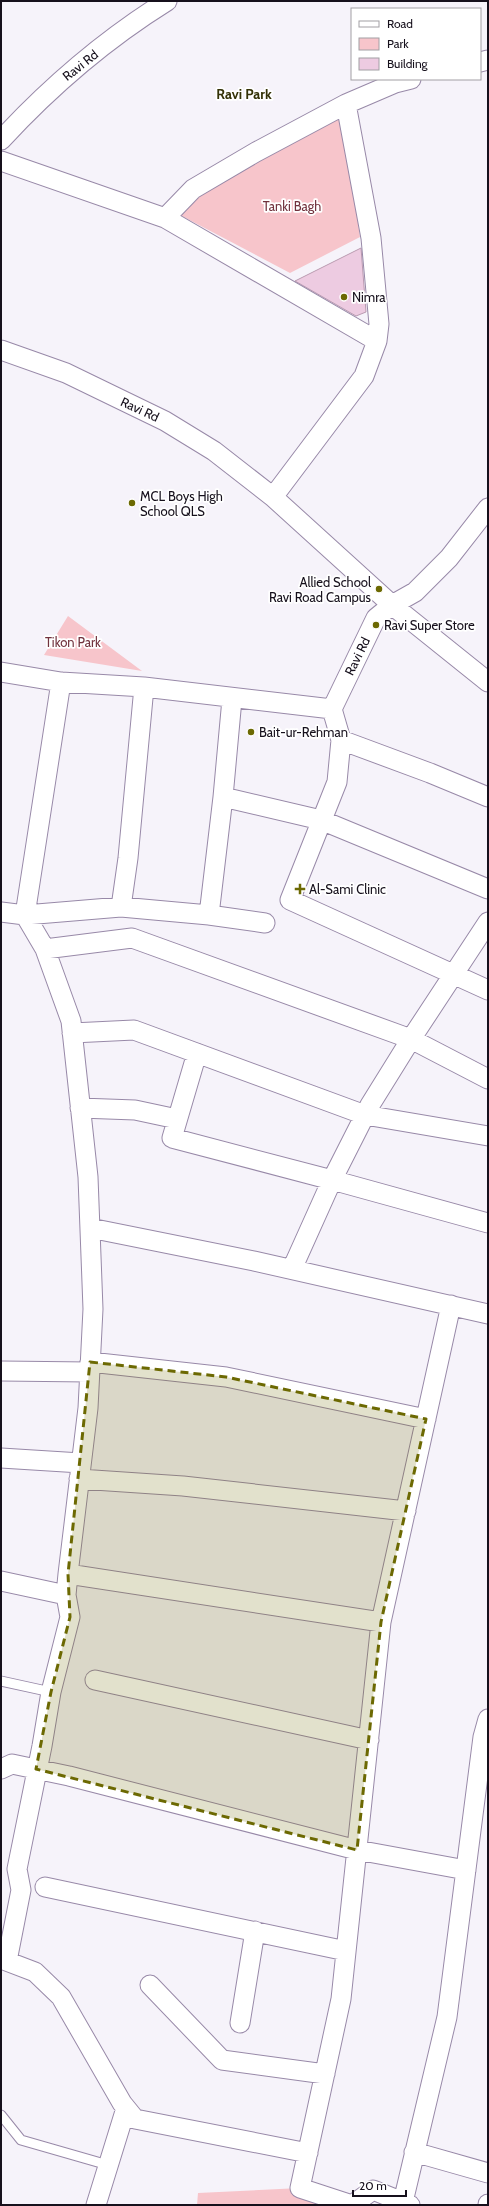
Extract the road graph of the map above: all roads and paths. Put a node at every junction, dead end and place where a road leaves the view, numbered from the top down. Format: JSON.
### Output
{"nodes":[{"id":1,"x":167,"y":1,"type":"edge"},
{"id":2,"x":407,"y":80,"type":"edge"},
{"id":3,"x":346,"y":104,"type":"junction"},
{"id":4,"x":1,"y":140,"type":"edge"},
{"id":5,"x":1,"y":161,"type":"edge"},
{"id":6,"x":165,"y":218,"type":"junction"},
{"id":7,"x":377,"y":341,"type":"junction"},
{"id":8,"x":1,"y":350,"type":"edge"},
{"id":9,"x":273,"y":497,"type":"junction"},
{"id":10,"x":488,"y":508,"type":"edge"},
{"id":11,"x":392,"y":606,"type":"junction"},
{"id":12,"x":1,"y":672,"type":"edge"},
{"id":13,"x":61,"y":682,"type":"junction"},
{"id":14,"x":488,"y":682,"type":"edge"},
{"id":15,"x":144,"y":687,"type":"junction"},
{"id":16,"x":232,"y":699,"type":"junction"},
{"id":17,"x":332,"y":709,"type":"junction"},
{"id":18,"x":341,"y":740,"type":"junction"},
{"id":19,"x":223,"y":797,"type":"junction"},
{"id":20,"x":488,"y":797,"type":"edge"},
{"id":21,"x":321,"y":820,"type":"junction"},
{"id":22,"x":488,"y":889,"type":"edge"},
{"id":23,"x":121,"y":907,"type":"junction"},
{"id":24,"x":1,"y":912,"type":"edge"},
{"id":25,"x":25,"y":915,"type":"junction"},
{"id":26,"x":209,"y":915,"type":"junction"},
{"id":27,"x":488,"y":922,"type":"edge"},
{"id":28,"x":265,"y":923,"type":"dead end"},
{"id":29,"x":45,"y":949,"type":"junction"},
{"id":30,"x":453,"y":973,"type":"junction"},
{"id":31,"x":488,"y":990,"type":"edge"},
{"id":32,"x":72,"y":1033,"type":"junction"},
{"id":33,"x":411,"y":1039,"type":"junction"},
{"id":34,"x":197,"y":1053,"type":"junction"},
{"id":35,"x":488,"y":1079,"type":"edge"},
{"id":36,"x":80,"y":1108,"type":"junction"},
{"id":37,"x":365,"y":1115,"type":"junction"},
{"id":38,"x":178,"y":1119,"type":"junction"},
{"id":39,"x":488,"y":1136,"type":"edge"},
{"id":40,"x":332,"y":1180,"type":"junction"},
{"id":41,"x":488,"y":1223,"type":"edge"},
{"id":42,"x":90,"y":1228,"type":"junction"},
{"id":43,"x":292,"y":1269,"type":"junction"},
{"id":44,"x":451,"y":1305,"type":"junction"},
{"id":45,"x":488,"y":1314,"type":"edge"},
{"id":46,"x":90,"y":1367,"type":"junction"},
{"id":47,"x":1,"y":1371,"type":"edge"},
{"id":48,"x":426,"y":1419,"type":"junction"},
{"id":49,"x":1,"y":1458,"type":"edge"},
{"id":50,"x":80,"y":1471,"type":"junction"},
{"id":51,"x":406,"y":1511,"type":"junction"},
{"id":52,"x":68,"y":1574,"type":"junction"},
{"id":53,"x":1,"y":1582,"type":"edge"},
{"id":54,"x":66,"y":1595,"type":"junction"},
{"id":55,"x":381,"y":1622,"type":"junction"},
{"id":56,"x":95,"y":1680,"type":"dead end"},
{"id":57,"x":1,"y":1681,"type":"edge"},
{"id":58,"x":51,"y":1692,"type":"junction"},
{"id":59,"x":488,"y":1719,"type":"edge"},
{"id":60,"x":369,"y":1740,"type":"junction"},
{"id":61,"x":1,"y":1769,"type":"edge"},
{"id":62,"x":36,"y":1769,"type":"junction"},
{"id":63,"x":357,"y":1850,"type":"junction"},
{"id":64,"x":466,"y":1870,"type":"junction"},
{"id":65,"x":45,"y":1887,"type":"dead end"},
{"id":66,"x":255,"y":1931,"type":"junction"},
{"id":67,"x":346,"y":1951,"type":"junction"},
{"id":68,"x":4,"y":1960,"type":"edge"},
{"id":69,"x":150,"y":1985,"type":"dead end"},
{"id":70,"x":240,"y":2023,"type":"dead end"},
{"id":71,"x":325,"y":2074,"type":"junction"},
{"id":72,"x":126,"y":2108,"type":"junction"},
{"id":73,"x":1,"y":2115,"type":"edge"},
{"id":74,"x":414,"y":2152,"type":"junction"},
{"id":75,"x":308,"y":2154,"type":"junction"},
{"id":76,"x":108,"y":2165,"type":"junction"},
{"id":77,"x":488,"y":2173,"type":"edge"},
{"id":78,"x":406,"y":2203,"type":"edge"},
{"id":79,"x":96,"y":2205,"type":"edge"}],
"edges":[{"from":1,"to":4,"type":"street","name":"Ravi Rd"},
{"from":2,"to":3,"type":"street"},
{"from":3,"to":6,"type":"street"},
{"from":3,"to":7,"type":"street"},
{"from":5,"to":6,"type":"street"},
{"from":6,"to":7,"type":"street"},
{"from":7,"to":9,"type":"street"},
{"from":8,"to":9,"type":"street","name":"Ravi Rd"},
{"from":9,"to":11,"type":"street","name":"Ravi Rd"},
{"from":10,"to":11,"type":"street"},
{"from":11,"to":14,"type":"street"},
{"from":11,"to":17,"type":"street","name":"Ravi Rd"},
{"from":12,"to":13,"type":"street"},
{"from":13,"to":15,"type":"street"},
{"from":13,"to":25,"type":"street"},
{"from":15,"to":16,"type":"street"},
{"from":15,"to":23,"type":"street"},
{"from":16,"to":17,"type":"street"},
{"from":16,"to":19,"type":"street"},
{"from":17,"to":18,"type":"street"},
{"from":18,"to":20,"type":"street"},
{"from":18,"to":21,"type":"street"},
{"from":19,"to":21,"type":"street"},
{"from":19,"to":26,"type":"street"},
{"from":21,"to":22,"type":"street"},
{"from":21,"to":30,"type":"street"},
{"from":23,"to":25,"type":"street"},
{"from":23,"to":26,"type":"street"},
{"from":24,"to":25,"type":"street"},
{"from":25,"to":29,"type":"street"},
{"from":26,"to":28,"type":"street"},
{"from":27,"to":30,"type":"street"},
{"from":29,"to":32,"type":"street"},
{"from":29,"to":33,"type":"street"},
{"from":30,"to":31,"type":"street"},
{"from":30,"to":33,"type":"street"},
{"from":32,"to":34,"type":"street"},
{"from":32,"to":36,"type":"street"},
{"from":33,"to":35,"type":"street"},
{"from":33,"to":37,"type":"street"},
{"from":34,"to":37,"type":"street"},
{"from":34,"to":38,"type":"street"},
{"from":36,"to":38,"type":"street"},
{"from":36,"to":42,"type":"street"},
{"from":37,"to":39,"type":"street"},
{"from":37,"to":40,"type":"street"},
{"from":38,"to":40,"type":"street"},
{"from":40,"to":41,"type":"street"},
{"from":40,"to":43,"type":"street"},
{"from":42,"to":43,"type":"street"},
{"from":42,"to":46,"type":"street"},
{"from":43,"to":44,"type":"street"},
{"from":44,"to":45,"type":"street"},
{"from":44,"to":48,"type":"street"},
{"from":46,"to":47,"type":"street"},
{"from":46,"to":48,"type":"street"},
{"from":46,"to":50,"type":"street"},
{"from":48,"to":51,"type":"street"},
{"from":49,"to":50,"type":"street"},
{"from":50,"to":51,"type":"street"},
{"from":50,"to":52,"type":"street"},
{"from":51,"to":55,"type":"street"},
{"from":52,"to":54,"type":"street"},
{"from":52,"to":55,"type":"street"},
{"from":53,"to":54,"type":"street"},
{"from":54,"to":58,"type":"street"},
{"from":55,"to":60,"type":"street"},
{"from":56,"to":60,"type":"street"},
{"from":57,"to":58,"type":"lane"},
{"from":58,"to":62,"type":"street"},
{"from":59,"to":64,"type":"street"},
{"from":60,"to":63,"type":"street"},
{"from":61,"to":62,"type":"street"},
{"from":62,"to":63,"type":"street"},
{"from":62,"to":68,"type":"street"},
{"from":63,"to":64,"type":"street"},
{"from":63,"to":67,"type":"street"},
{"from":64,"to":74,"type":"street"},
{"from":65,"to":66,"type":"street"},
{"from":66,"to":67,"type":"street"},
{"from":66,"to":70,"type":"street"},
{"from":67,"to":71,"type":"street"},
{"from":68,"to":72,"type":"street"},
{"from":69,"to":71,"type":"street"},
{"from":71,"to":75,"type":"street"},
{"from":72,"to":75,"type":"street"},
{"from":72,"to":76,"type":"street"},
{"from":73,"to":76,"type":"lane"},
{"from":74,"to":77,"type":"street"},
{"from":74,"to":78,"type":"street"},
{"from":75,"to":78,"type":"street"},
{"from":76,"to":79,"type":"street"}]}
